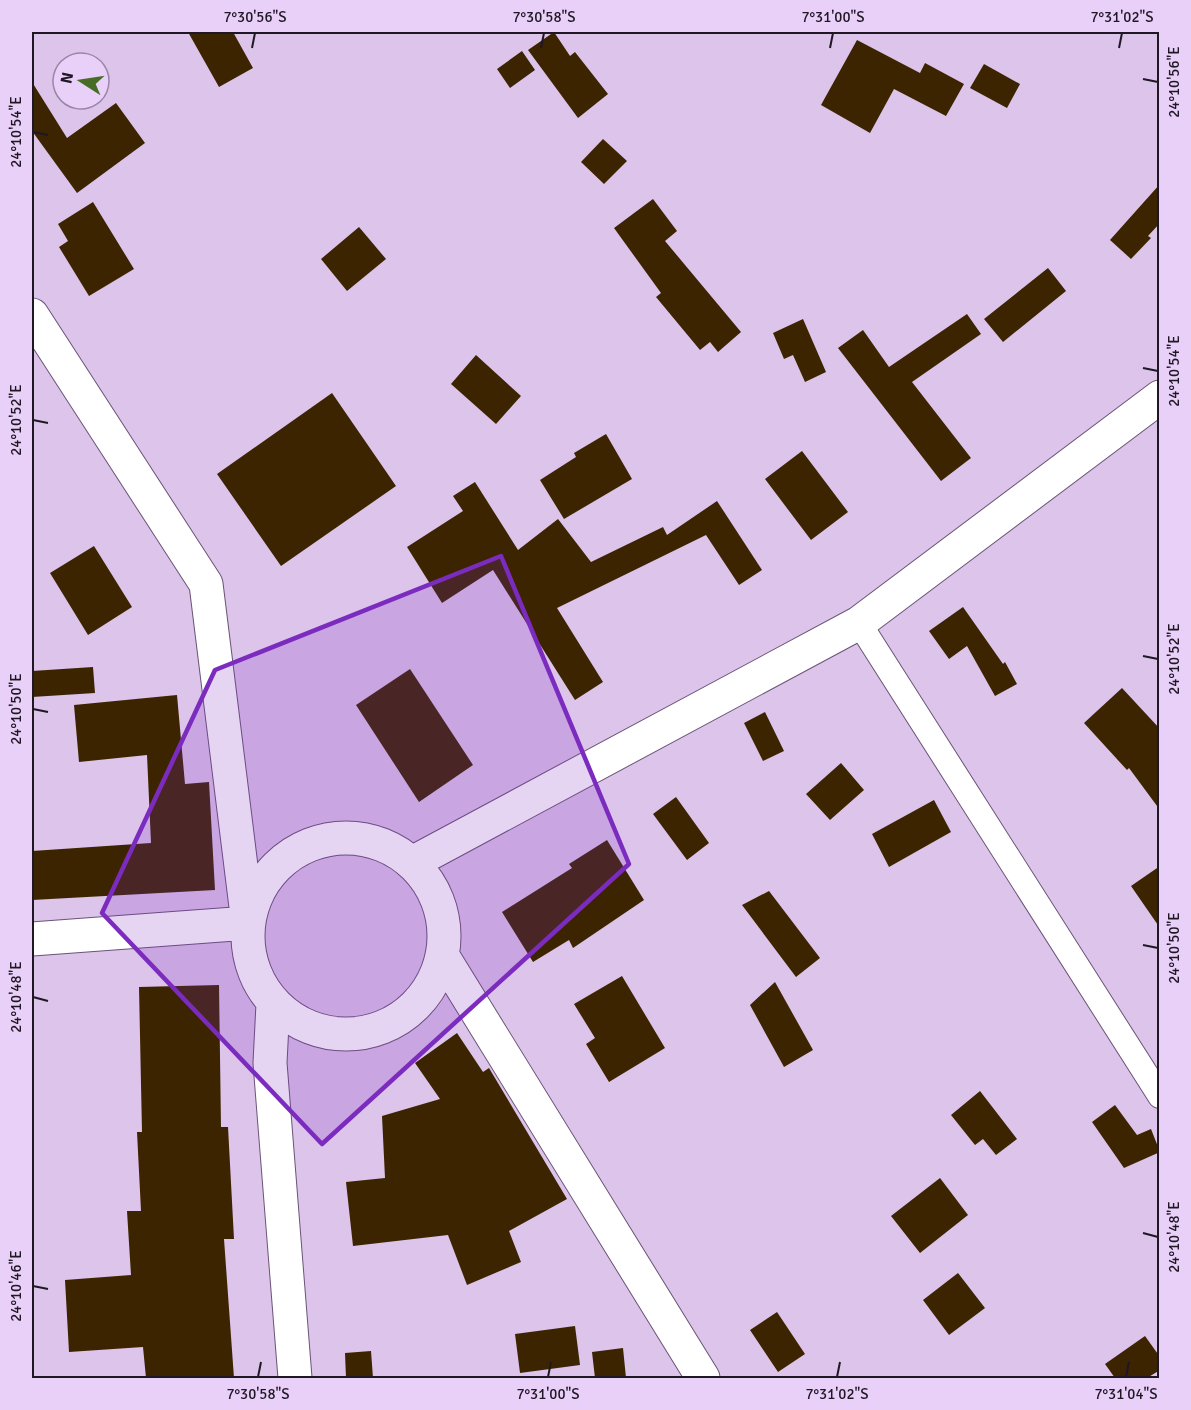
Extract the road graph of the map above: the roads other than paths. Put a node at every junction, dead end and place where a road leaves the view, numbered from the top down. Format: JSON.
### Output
{"nodes":[{"id":1,"x":32,"y":315,"type":"edge"},
{"id":2,"x":1160,"y":397,"type":"edge"},
{"id":3,"x":859,"y":623,"type":"junction"},
{"id":4,"x":412,"y":863,"type":"junction"},
{"id":5,"x":248,"y":923,"type":"junction"},
{"id":6,"x":32,"y":939,"type":"edge"},
{"id":7,"x":442,"y":955,"type":"junction"},
{"id":8,"x":273,"y":1004,"type":"junction"},
{"id":9,"x":1160,"y":1096,"type":"edge"},
{"id":10,"x":295,"y":1378,"type":"edge"},
{"id":11,"x":703,"y":1378,"type":"edge"}],
"edges":[{"from":1,"to":5,"type":"street"},
{"from":2,"to":3,"type":"street"},
{"from":3,"to":4,"type":"street"},
{"from":3,"to":9,"type":"street"},
{"from":4,"to":5,"type":"street"},
{"from":4,"to":7,"type":"street"},
{"from":5,"to":6,"type":"street"},
{"from":5,"to":8,"type":"street"},
{"from":7,"to":8,"type":"street"},
{"from":7,"to":11,"type":"street"},
{"from":8,"to":10,"type":"street"}]}
